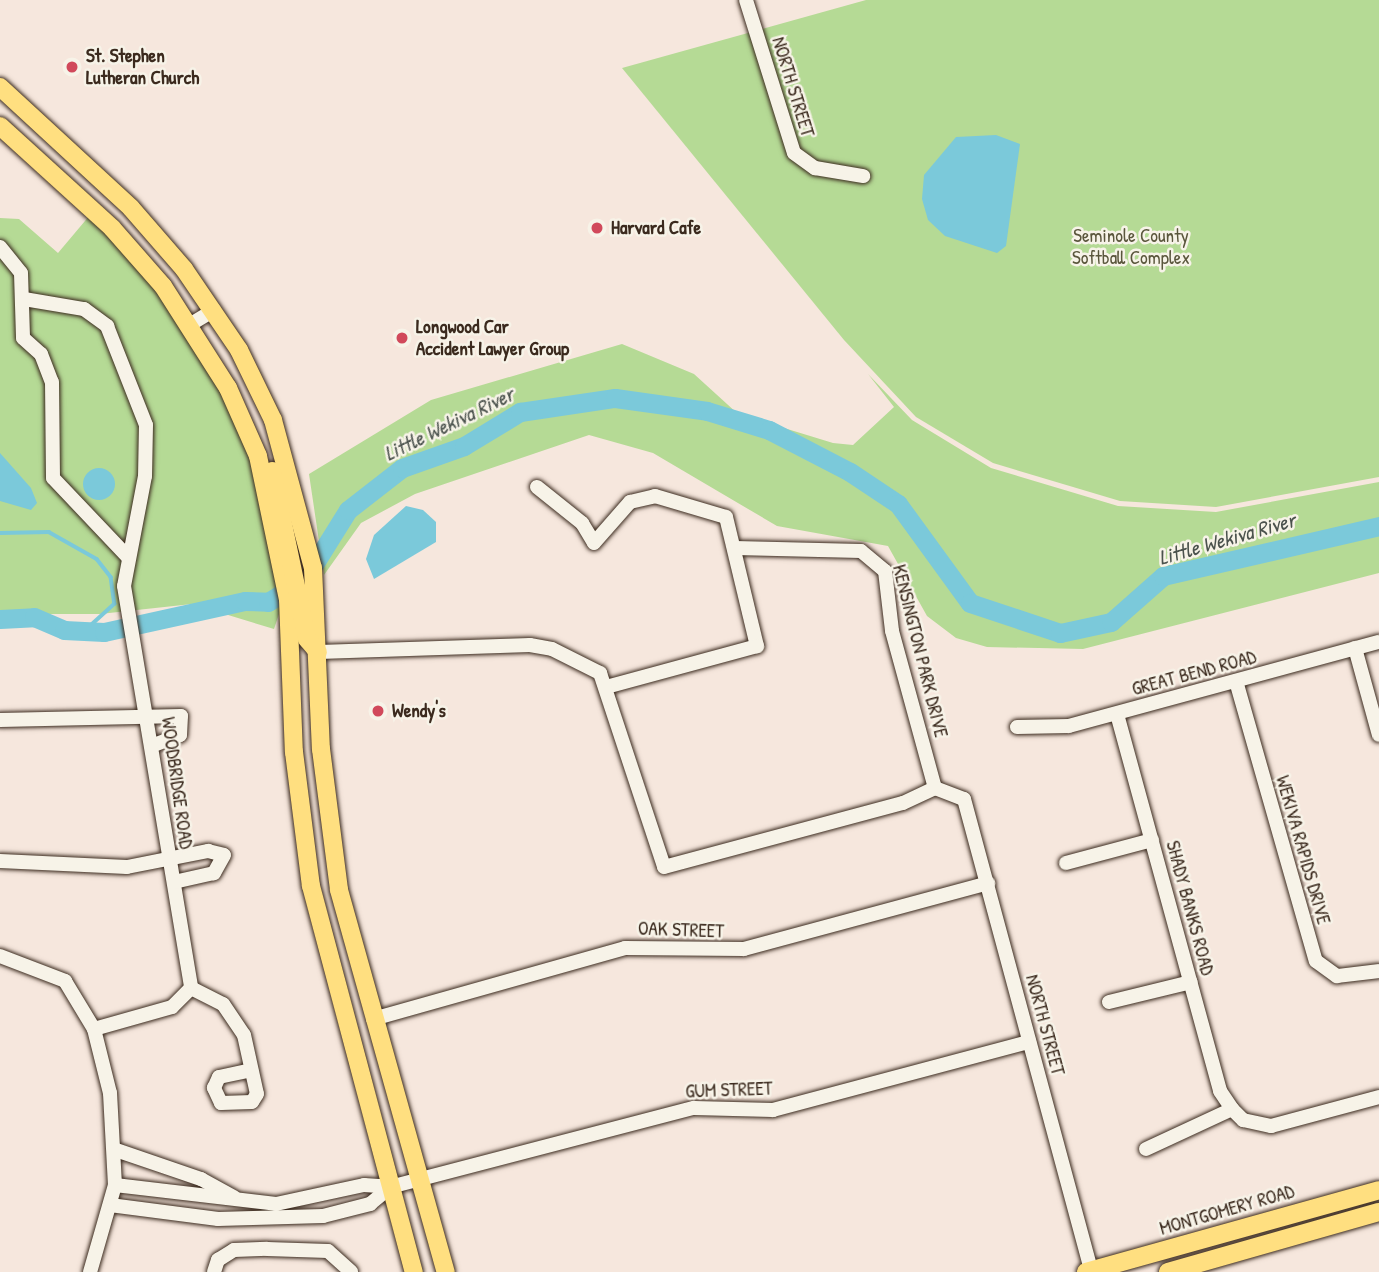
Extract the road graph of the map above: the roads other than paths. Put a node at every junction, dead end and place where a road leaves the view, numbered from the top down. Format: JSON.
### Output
{"nodes":[{"id":1,"x":746,"y":0,"type":"edge"},
{"id":2,"x":0,"y":87,"type":"edge"},
{"id":3,"x":0,"y":126,"type":"edge"},
{"id":4,"x":863,"y":176,"type":"dead end"},
{"id":5,"x":0,"y":247,"type":"edge"},
{"id":6,"x":24,"y":299,"type":"junction"},
{"id":7,"x":214,"y":310,"type":"junction"},
{"id":8,"x":191,"y":324,"type":"junction"},
{"id":9,"x":258,"y":456,"type":"junction"},
{"id":10,"x":537,"y":487,"type":"dead end"},
{"id":11,"x":735,"y":548,"type":"junction"},
{"id":12,"x":128,"y":558,"type":"junction"},
{"id":13,"x":1379,"y":642,"type":"edge"},
{"id":14,"x":1355,"y":649,"type":"junction"},
{"id":15,"x":319,"y":652,"type":"junction"},
{"id":16,"x":1236,"y":681,"type":"junction"},
{"id":17,"x":606,"y":687,"type":"junction"},
{"id":18,"x":1117,"y":714,"type":"junction"},
{"id":19,"x":150,"y":717,"type":"junction"},
{"id":20,"x":0,"y":720,"type":"edge"},
{"id":21,"x":1017,"y":727,"type":"dead end"},
{"id":22,"x":1379,"y":735,"type":"edge"},
{"id":23,"x":154,"y":745,"type":"junction"},
{"id":24,"x":935,"y":788,"type":"junction"},
{"id":25,"x":1152,"y":840,"type":"junction"},
{"id":26,"x":168,"y":859,"type":"junction"},
{"id":27,"x":0,"y":861,"type":"edge"},
{"id":28,"x":1066,"y":863,"type":"dead end"},
{"id":29,"x":174,"y":882,"type":"junction"},
{"id":30,"x":988,"y":883,"type":"junction"},
{"id":31,"x":0,"y":956,"type":"edge"},
{"id":32,"x":1379,"y":971,"type":"edge"},
{"id":33,"x":1191,"y":982,"type":"junction"},
{"id":34,"x":191,"y":988,"type":"junction"},
{"id":35,"x":1109,"y":1002,"type":"dead end"},
{"id":36,"x":373,"y":1019,"type":"junction"},
{"id":37,"x":94,"y":1029,"type":"junction"},
{"id":38,"x":1029,"y":1042,"type":"junction"},
{"id":39,"x":251,"y":1070,"type":"dead end"},
{"id":40,"x":1379,"y":1097,"type":"edge"},
{"id":41,"x":1232,"y":1109,"type":"junction"},
{"id":42,"x":1146,"y":1149,"type":"dead end"},
{"id":43,"x":116,"y":1150,"type":"junction"},
{"id":44,"x":421,"y":1181,"type":"junction"},
{"id":45,"x":115,"y":1185,"type":"junction"},
{"id":46,"x":390,"y":1187,"type":"junction"},
{"id":47,"x":1379,"y":1190,"type":"edge"},
{"id":48,"x":235,"y":1198,"type":"junction"},
{"id":49,"x":110,"y":1205,"type":"junction"},
{"id":50,"x":1379,"y":1212,"type":"edge"},
{"id":51,"x":1088,"y":1271,"type":"edge"},
{"id":52,"x":90,"y":1272,"type":"edge"},
{"id":53,"x":214,"y":1272,"type":"edge"},
{"id":54,"x":351,"y":1272,"type":"edge"},
{"id":55,"x":414,"y":1272,"type":"edge"},
{"id":56,"x":446,"y":1272,"type":"edge"},
{"id":57,"x":1168,"y":1272,"type":"edge"}],
"edges":[{"from":1,"to":4,"type":"street","name":"NORTH STREET"},
{"from":2,"to":7,"type":"main road"},
{"from":3,"to":8,"type":"main road"},
{"from":5,"to":6,"type":"street"},
{"from":6,"to":12,"type":"street"},
{"from":6,"to":12,"type":"street","name":"WOODBRIDGE ROAD"},
{"from":7,"to":8,"type":"street"},
{"from":7,"to":15,"type":"main road"},
{"from":8,"to":9,"type":"main road"},
{"from":9,"to":15,"type":"main road"},
{"from":9,"to":46,"type":"main road"},
{"from":10,"to":11,"type":"street"},
{"from":11,"to":17,"type":"street"},
{"from":11,"to":24,"type":"street","name":"KENSINGTON PARK DRIVE"},
{"from":12,"to":19,"type":"street","name":"WOODBRIDGE ROAD"},
{"from":13,"to":14,"type":"street","name":"GREAT BEND ROAD"},
{"from":14,"to":16,"type":"street","name":"GREAT BEND ROAD"},
{"from":14,"to":22,"type":"street"},
{"from":15,"to":17,"type":"street"},
{"from":15,"to":36,"type":"main road"},
{"from":16,"to":18,"type":"street","name":"GREAT BEND ROAD"},
{"from":16,"to":32,"type":"street","name":"WEKIVA RAPIDS DRIVE"},
{"from":17,"to":24,"type":"street"},
{"from":18,"to":21,"type":"street","name":"GREAT BEND ROAD"},
{"from":18,"to":25,"type":"street","name":"SHADY BANKS ROAD"},
{"from":19,"to":20,"type":"street"},
{"from":19,"to":23,"type":"street","name":"WOODBRIDGE ROAD"},
{"from":19,"to":23,"type":"street"},
{"from":23,"to":26,"type":"street","name":"WOODBRIDGE ROAD"},
{"from":24,"to":30,"type":"street","name":"NORTH STREET"},
{"from":25,"to":28,"type":"street"},
{"from":25,"to":33,"type":"street","name":"SHADY BANKS ROAD"},
{"from":26,"to":27,"type":"street"},
{"from":26,"to":29,"type":"street","name":"WOODBRIDGE ROAD"},
{"from":26,"to":29,"type":"street"},
{"from":29,"to":34,"type":"street","name":"WOODBRIDGE ROAD"},
{"from":30,"to":36,"type":"street","name":"OAK STREET"},
{"from":30,"to":38,"type":"street","name":"NORTH STREET"},
{"from":31,"to":37,"type":"street"},
{"from":33,"to":35,"type":"street"},
{"from":33,"to":41,"type":"street","name":"SHADY BANKS ROAD"},
{"from":34,"to":37,"type":"street"},
{"from":34,"to":39,"type":"street"},
{"from":36,"to":44,"type":"main road"},
{"from":37,"to":43,"type":"street"},
{"from":38,"to":44,"type":"street","name":"GUM STREET"},
{"from":38,"to":51,"type":"street","name":"NORTH STREET"},
{"from":40,"to":41,"type":"street"},
{"from":41,"to":42,"type":"street"},
{"from":43,"to":45,"type":"street"},
{"from":43,"to":48,"type":"street"},
{"from":44,"to":46,"type":"street","name":"GUM STREET"},
{"from":44,"to":56,"type":"main road"},
{"from":45,"to":48,"type":"street"},
{"from":45,"to":49,"type":"street"},
{"from":46,"to":48,"type":"street"},
{"from":46,"to":49,"type":"street"},
{"from":46,"to":55,"type":"main road"},
{"from":47,"to":51,"type":"main road","name":"MONTGOMERY ROAD"},
{"from":49,"to":52,"type":"street"},
{"from":50,"to":57,"type":"main road"},
{"from":53,"to":54,"type":"street"}]}
